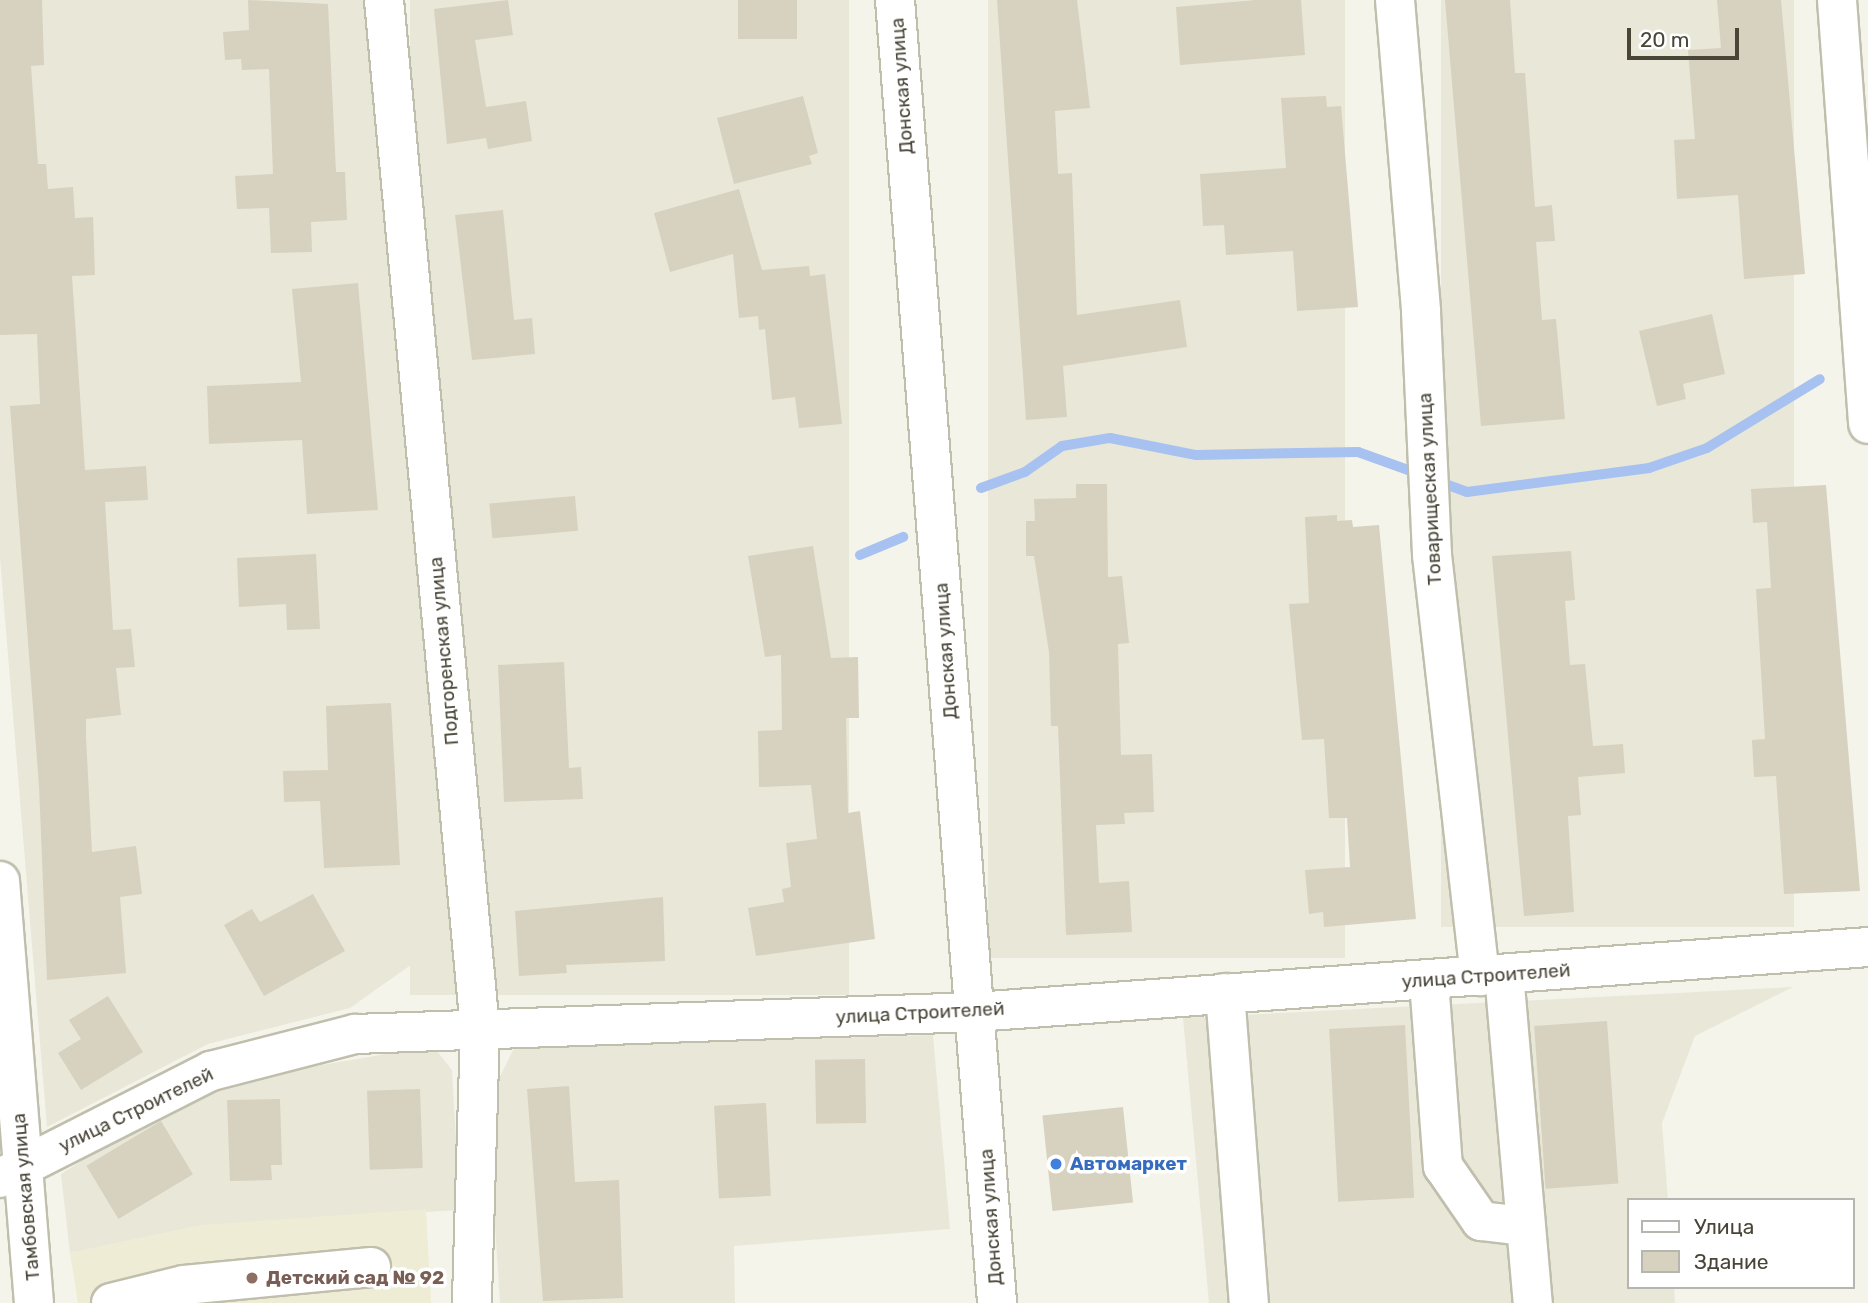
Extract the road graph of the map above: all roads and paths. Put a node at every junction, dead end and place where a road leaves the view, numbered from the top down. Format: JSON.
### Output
{"nodes":[{"id":1,"x":384,"y":0,"type":"edge"},
{"id":2,"x":895,"y":0,"type":"edge"},
{"id":3,"x":1395,"y":0,"type":"edge"},
{"id":4,"x":1837,"y":0,"type":"edge"},
{"id":5,"x":1868,"y":424,"type":"edge"},
{"id":6,"x":0,"y":881,"type":"edge"},
{"id":7,"x":1868,"y":947,"type":"edge"},
{"id":8,"x":1492,"y":975,"type":"junction"},
{"id":9,"x":1429,"y":981,"type":"junction"},
{"id":10,"x":1225,"y":993,"type":"junction"},
{"id":11,"x":975,"y":1012,"type":"junction"},
{"id":12,"x":480,"y":1030,"type":"junction"},
{"id":13,"x":12,"y":1172,"type":"edge"},
{"id":14,"x":1523,"y":1226,"type":"junction"},
{"id":15,"x":371,"y":1267,"type":"dead end"},
{"id":16,"x":34,"y":1303,"type":"edge"},
{"id":17,"x":111,"y":1303,"type":"edge"},
{"id":18,"x":472,"y":1303,"type":"edge"},
{"id":19,"x":997,"y":1303,"type":"edge"},
{"id":20,"x":1249,"y":1303,"type":"edge"},
{"id":21,"x":1533,"y":1303,"type":"edge"}],
"edges":[{"from":1,"to":12,"type":"street","name":"Подгоренская улица"},
{"from":2,"to":11,"type":"street","name":"Донская улица"},
{"from":3,"to":8,"type":"street","name":"Товарищеская улица"},
{"from":4,"to":5,"type":"street"},
{"from":6,"to":13,"type":"street","name":"Тамбовская улица"},
{"from":7,"to":8,"type":"street","name":"улица Строителей"},
{"from":8,"to":9,"type":"street","name":"улица Строителей"},
{"from":8,"to":14,"type":"street","name":"Товарищеская улица"},
{"from":9,"to":10,"type":"street","name":"улица Строителей"},
{"from":9,"to":14,"type":"street"},
{"from":10,"to":11,"type":"street","name":"улица Строителей"},
{"from":10,"to":20,"type":"street"},
{"from":11,"to":12,"type":"street","name":"улица Строителей"},
{"from":11,"to":19,"type":"street","name":"Донская улица"},
{"from":12,"to":13,"type":"street","name":"улица Строителей"},
{"from":12,"to":18,"type":"street","name":"Подгоренская улица"},
{"from":13,"to":16,"type":"street","name":"Тамбовская улица"},
{"from":14,"to":21,"type":"street","name":"Товарищеская улица"},
{"from":15,"to":17,"type":"street"}]}
